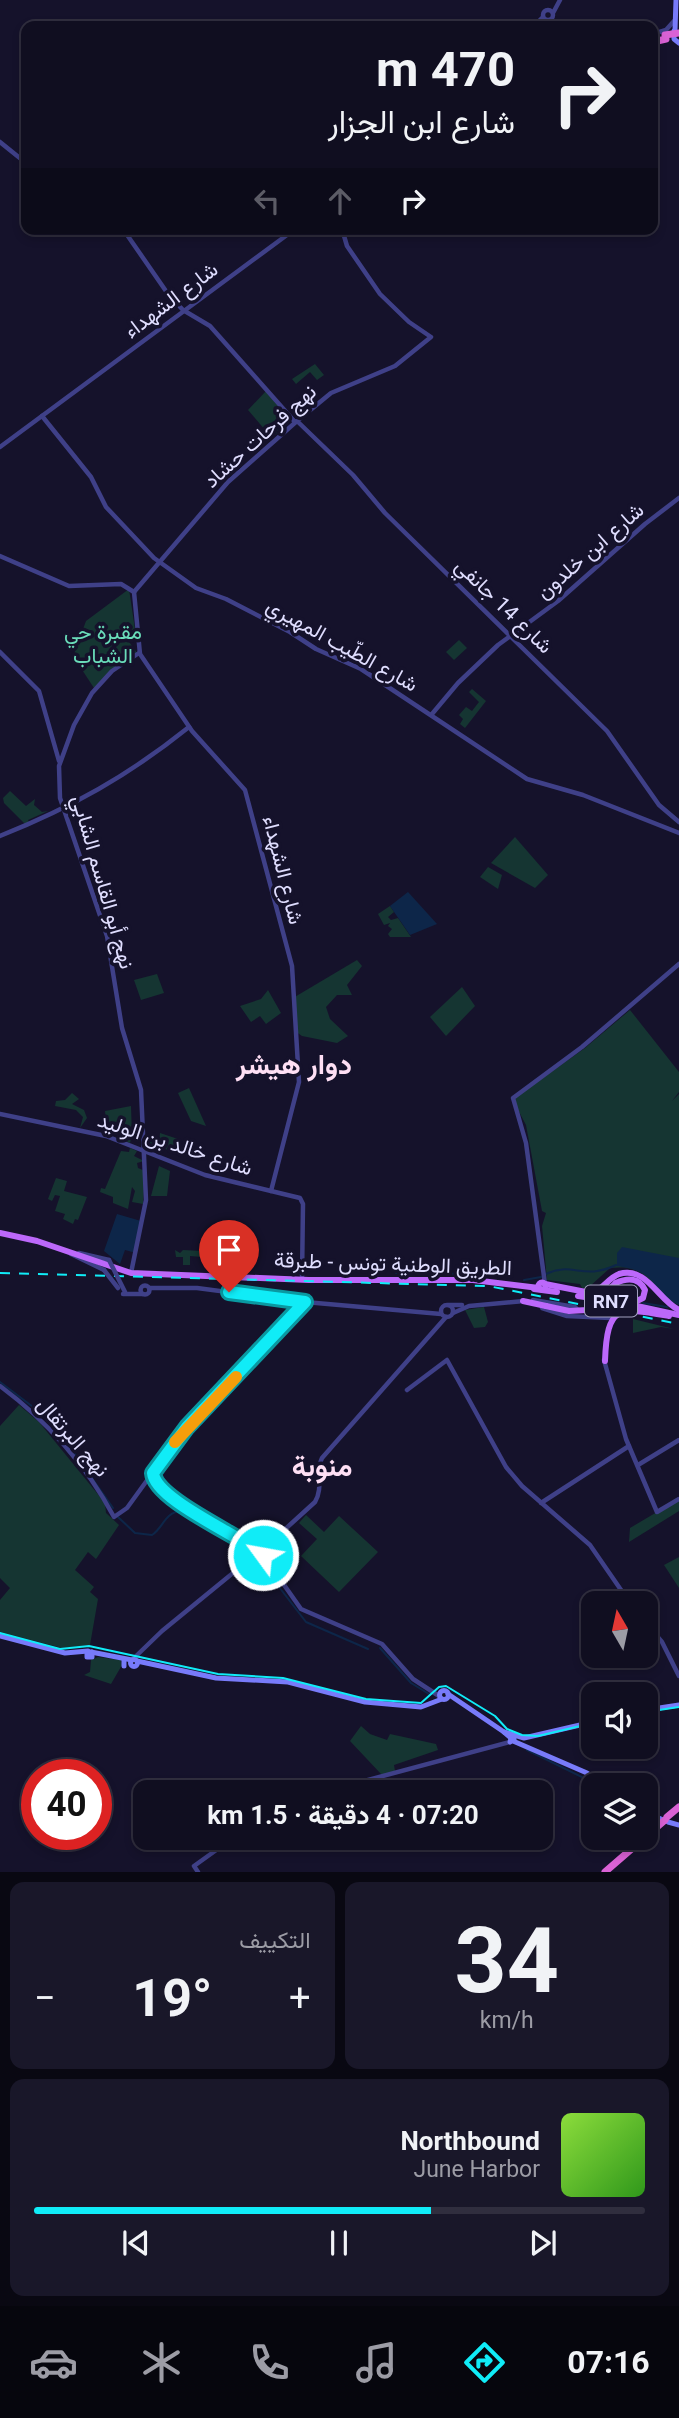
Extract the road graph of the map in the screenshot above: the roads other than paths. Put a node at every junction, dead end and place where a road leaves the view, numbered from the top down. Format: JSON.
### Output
{"nodes":[{"id":1,"x":559,"y":0,"type":"edge"},
{"id":2,"x":677,"y":0,"type":"edge"},
{"id":3,"x":678,"y":11,"type":"edge"},
{"id":4,"x":542,"y":21,"type":"edge"},
{"id":5,"x":658,"y":35,"type":"edge"},
{"id":6,"x":678,"y":35,"type":"edge"},
{"id":7,"x":658,"y":38,"type":"edge"},
{"id":8,"x":679,"y":50,"type":"edge"},
{"id":9,"x":0,"y":142,"type":"edge"},
{"id":10,"x":21,"y":159,"type":"edge"},
{"id":11,"x":127,"y":235,"type":"edge"},
{"id":12,"x":287,"y":235,"type":"edge"},
{"id":13,"x":344,"y":235,"type":"edge"},
{"id":14,"x":183,"y":310,"type":"junction"},
{"id":15,"x":42,"y":416,"type":"junction"},
{"id":16,"x":296,"y":421,"type":"junction"},
{"id":17,"x":0,"y":447,"type":"edge"},
{"id":18,"x":679,"y":498,"type":"edge"},
{"id":19,"x":0,"y":556,"type":"edge"},
{"id":20,"x":159,"y":562,"type":"junction"},
{"id":21,"x":134,"y":592,"type":"junction"},
{"id":22,"x":509,"y":636,"type":"junction"},
{"id":23,"x":0,"y":652,"type":"edge"},
{"id":24,"x":139,"y":653,"type":"junction"},
{"id":25,"x":432,"y":714,"type":"junction"},
{"id":26,"x":189,"y":727,"type":"junction"},
{"id":27,"x":59,"y":762,"type":"junction"},
{"id":28,"x":63,"y":809,"type":"junction"},
{"id":29,"x":679,"y":822,"type":"edge"},
{"id":30,"x":679,"y":833,"type":"edge"},
{"id":31,"x":0,"y":836,"type":"edge"},
{"id":32,"x":679,"y":964,"type":"edge"},
{"id":33,"x":0,"y":1114,"type":"edge"},
{"id":34,"x":143,"y":1151,"type":"junction"},
{"id":35,"x":271,"y":1191,"type":"junction"},
{"id":36,"x":0,"y":1232,"type":"edge"},
{"id":37,"x":72,"y":1253,"type":"junction"},
{"id":38,"x":132,"y":1272,"type":"junction"},
{"id":39,"x":623,"y":1273,"type":"junction"},
{"id":40,"x":302,"y":1278,"type":"junction"},
{"id":41,"x":636,"y":1278,"type":"junction"},
{"id":42,"x":615,"y":1283,"type":"junction"},
{"id":43,"x":542,"y":1284,"type":"junction"},
{"id":44,"x":526,"y":1286,"type":"junction"},
{"id":45,"x":141,"y":1288,"type":"junction"},
{"id":46,"x":149,"y":1288,"type":"junction"},
{"id":47,"x":569,"y":1291,"type":"junction"},
{"id":48,"x":557,"y":1292,"type":"junction"},
{"id":49,"x":124,"y":1293,"type":"junction"},
{"id":50,"x":580,"y":1293,"type":"junction"},
{"id":51,"x":143,"y":1294,"type":"junction"},
{"id":52,"x":532,"y":1300,"type":"junction"},
{"id":53,"x":523,"y":1301,"type":"junction"},
{"id":54,"x":615,"y":1301,"type":"junction"},
{"id":55,"x":305,"y":1302,"type":"junction"},
{"id":56,"x":448,"y":1305,"type":"junction"},
{"id":57,"x":547,"y":1305,"type":"junction"},
{"id":58,"x":591,"y":1309,"type":"junction"},
{"id":59,"x":423,"y":1311,"type":"junction"},
{"id":60,"x":434,"y":1312,"type":"junction"},
{"id":61,"x":453,"y":1312,"type":"junction"},
{"id":62,"x":443,"y":1313,"type":"junction"},
{"id":63,"x":675,"y":1313,"type":"edge"},
{"id":64,"x":580,"y":1315,"type":"junction"},
{"id":65,"x":439,"y":1325,"type":"junction"},
{"id":66,"x":606,"y":1366,"type":"junction"},
{"id":67,"x":0,"y":1386,"type":"edge"},
{"id":68,"x":407,"y":1390,"type":"dead end"},
{"id":69,"x":679,"y":1440,"type":"edge"},
{"id":70,"x":629,"y":1446,"type":"junction"},
{"id":71,"x":638,"y":1465,"type":"junction"},
{"id":72,"x":150,"y":1480,"type":"junction"},
{"id":73,"x":679,"y":1499,"type":"edge"},
{"id":74,"x":541,"y":1503,"type":"junction"},
{"id":75,"x":259,"y":1555,"type":"junction"},
{"id":76,"x":622,"y":1591,"type":"edge"},
{"id":77,"x":0,"y":1637,"type":"edge"},
{"id":78,"x":658,"y":1637,"type":"edge"},
{"id":79,"x":134,"y":1661,"type":"junction"},
{"id":80,"x":679,"y":1676,"type":"edge"},
{"id":81,"x":417,"y":1682,"type":"junction"},
{"id":82,"x":431,"y":1689,"type":"junction"},
{"id":83,"x":442,"y":1697,"type":"junction"},
{"id":84,"x":679,"y":1705,"type":"edge"},
{"id":85,"x":658,"y":1708,"type":"edge"},
{"id":86,"x":581,"y":1726,"type":"edge"},
{"id":87,"x":503,"y":1731,"type":"junction"},
{"id":88,"x":533,"y":1736,"type":"junction"},
{"id":89,"x":510,"y":1740,"type":"junction"},
{"id":90,"x":523,"y":1743,"type":"junction"},
{"id":91,"x":587,"y":1773,"type":"edge"},
{"id":92,"x":366,"y":1780,"type":"edge"},
{"id":93,"x":679,"y":1808,"type":"edge"},
{"id":94,"x":666,"y":1820,"type":"edge"},
{"id":95,"x":216,"y":1850,"type":"edge"},
{"id":96,"x":198,"y":1872,"type":"edge"},
{"id":97,"x":607,"y":1872,"type":"edge"}],
"edges":[{"from":1,"to":4,"type":"street"},
{"from":2,"to":3,"type":"main road"},
{"from":3,"to":5,"type":"street"},
{"from":3,"to":6,"type":"main road"},
{"from":6,"to":7,"type":"highway","bridge":true},
{"from":6,"to":8,"type":"main road"},
{"from":9,"to":10,"type":"street"},
{"from":11,"to":14,"type":"street","name":"شارع 14 جانفي"},
{"from":12,"to":14,"type":"street","name":"شارع الشهداء"},
{"from":13,"to":16,"type":"street","name":"نهج فرحات حشاد"},
{"from":14,"to":15,"type":"street","name":"شارع الشهداء"},
{"from":14,"to":16,"type":"street","name":"شارع 14 جانفي"},
{"from":15,"to":17,"type":"street","name":"شارع الشهداء"},
{"from":15,"to":20,"type":"street","name":"شارع الطّيب المهيري"},
{"from":16,"to":20,"type":"street","name":"نهج فرحات حشاد"},
{"from":16,"to":22,"type":"street","name":"شارع 14 جانفي"},
{"from":18,"to":22,"type":"street","name":"شارع ابن خلدون"},
{"from":19,"to":21,"type":"street"},
{"from":20,"to":21,"type":"street","name":"نهج فرحات حشاد"},
{"from":20,"to":25,"type":"street","name":"شارع الطّيب المهيري"},
{"from":21,"to":24,"type":"street","name":"شارع الشهداء"},
{"from":22,"to":25,"type":"street","name":"شارع ابن خلدون"},
{"from":22,"to":29,"type":"street","name":"شارع 14 جانفي"},
{"from":23,"to":27,"type":"street"},
{"from":24,"to":26,"type":"street","name":"شارع الشهداء"},
{"from":24,"to":27,"type":"street","name":"نهج أبو القاسم الشابي"},
{"from":25,"to":30,"type":"street","name":"شارع الطّيب المهيري"},
{"from":26,"to":28,"type":"street"},
{"from":26,"to":35,"type":"street","name":"شارع الشهداء"},
{"from":27,"to":28,"type":"street","name":"نهج أبو القاسم الشابي"},
{"from":28,"to":31,"type":"street"},
{"from":28,"to":34,"type":"street","name":"نهج أبو القاسم الشابي"},
{"from":32,"to":43,"type":"street"},
{"from":33,"to":34,"type":"street","name":"شارع خالد بن الوليد"},
{"from":34,"to":35,"type":"street","name":"شارع خالد بن الوليد"},
{"from":34,"to":38,"type":"street","name":"نهج أبو القاسم الشابي"},
{"from":35,"to":40,"type":"street","name":"شارع خالد بن الوليد"},
{"from":36,"to":37,"type":"main road","name":"الطريق الوطنية تونس - طبرقة","number":"RN7"},
{"from":37,"to":38,"type":"main road","name":"الطريق الوطنية تونس - طبرقة","number":"RN7"},
{"from":37,"to":49,"type":"street","bridge":true},
{"from":37,"to":49,"type":"street","bridge":true},
{"from":38,"to":40,"type":"main road","name":"الطريق الوطنية تونس - طبرقة","number":"RN7"},
{"from":39,"to":47,"type":"main road"},
{"from":39,"to":50,"type":"main road","number":"RN7"},
{"from":39,"to":63,"type":"main road","number":"RN7"},
{"from":40,"to":43,"type":"main road","name":"الطريق الوطنية تونس - طبرقة","number":"RN7"},
{"from":40,"to":44,"type":"main road","name":"الطريق الوطنية تونس - طبرقة","number":"RN7"},
{"from":41,"to":42,"type":"main road"},
{"from":41,"to":54,"type":"main road"},
{"from":41,"to":63,"type":"main road"},
{"from":42,"to":50,"type":"main road","name":"الطريق الوطنية تونس - طبرقة"},
{"from":42,"to":57,"type":"main road","bridge":true},
{"from":42,"to":58,"type":"main road","bridge":true},
{"from":43,"to":44,"type":"main road","name":"الطريق الوطنية تونس - طبرقة","number":"RN7"},
{"from":43,"to":47,"type":"main road","name":"الطريق الوطنية تونس - طبرقة","number":"RN7"},
{"from":43,"to":48,"type":"main road","name":"الطريق الوطنية تونس - طبرقة","number":"RN7"},
{"from":44,"to":48,"type":"main road","number":"RN7"},
{"from":45,"to":46,"type":"street"},
{"from":45,"to":49,"type":"street"},
{"from":45,"to":51,"type":"street"},
{"from":46,"to":51,"type":"street"},
{"from":46,"to":55,"type":"street"},
{"from":47,"to":50,"type":"main road","name":"الطريق الوطنية تونس - طبرقة","number":"RN7"},
{"from":48,"to":54,"type":"main road","name":"الطريق الوطنية تونس - طبرقة","number":"RN7"},
{"from":49,"to":51,"type":"street"},
{"from":52,"to":56,"type":"street"},
{"from":52,"to":57,"type":"main road"},
{"from":52,"to":64,"type":"street"},
{"from":53,"to":57,"type":"main road"},
{"from":53,"to":61,"type":"street"},
{"from":53,"to":64,"type":"street"},
{"from":54,"to":63,"type":"main road","name":"الطريق الوطنية تونس - طبرقة","number":"RN7"},
{"from":55,"to":59,"type":"street"},
{"from":55,"to":72,"type":"street"},
{"from":56,"to":61,"type":"street"},
{"from":56,"to":62,"type":"street"},
{"from":57,"to":58,"type":"main road","bridge":true},
{"from":58,"to":63,"type":"main road","bridge":true},
{"from":59,"to":60,"type":"street"},
{"from":59,"to":62,"type":"street"},
{"from":60,"to":62,"type":"street"},
{"from":60,"to":65,"type":"street"},
{"from":61,"to":62,"type":"street"},
{"from":62,"to":65,"type":"street"},
{"from":63,"to":66,"type":"main road","bridge":true},
{"from":64,"to":66,"type":"street"},
{"from":65,"to":75,"type":"street"},
{"from":66,"to":70,"type":"street"},
{"from":67,"to":72,"type":"street","name":"نهج البرتقال"},
{"from":68,"to":74,"type":"street"},
{"from":69,"to":71,"type":"street"},
{"from":70,"to":71,"type":"street"},
{"from":70,"to":74,"type":"street"},
{"from":71,"to":73,"type":"street"},
{"from":72,"to":75,"type":"street"},
{"from":74,"to":76,"type":"street"},
{"from":75,"to":79,"type":"street"},
{"from":75,"to":81,"type":"street"},
{"from":77,"to":79,"type":"main road"},
{"from":78,"to":80,"type":"street"},
{"from":79,"to":83,"type":"main road"},
{"from":81,"to":82,"type":"street"},
{"from":81,"to":82,"type":"street"},
{"from":82,"to":83,"type":"street"},
{"from":83,"to":87,"type":"main road"},
{"from":83,"to":89,"type":"main road"},
{"from":84,"to":85,"type":"main road"},
{"from":86,"to":88,"type":"main road"},
{"from":87,"to":88,"type":"main road"},
{"from":87,"to":89,"type":"main road"},
{"from":88,"to":90,"type":"main road"},
{"from":89,"to":90,"type":"main road"},
{"from":89,"to":92,"type":"street"},
{"from":90,"to":91,"type":"main road"},
{"from":93,"to":94,"type":"highway"},
{"from":94,"to":97,"type":"highway"},
{"from":95,"to":96,"type":"street"}]}
